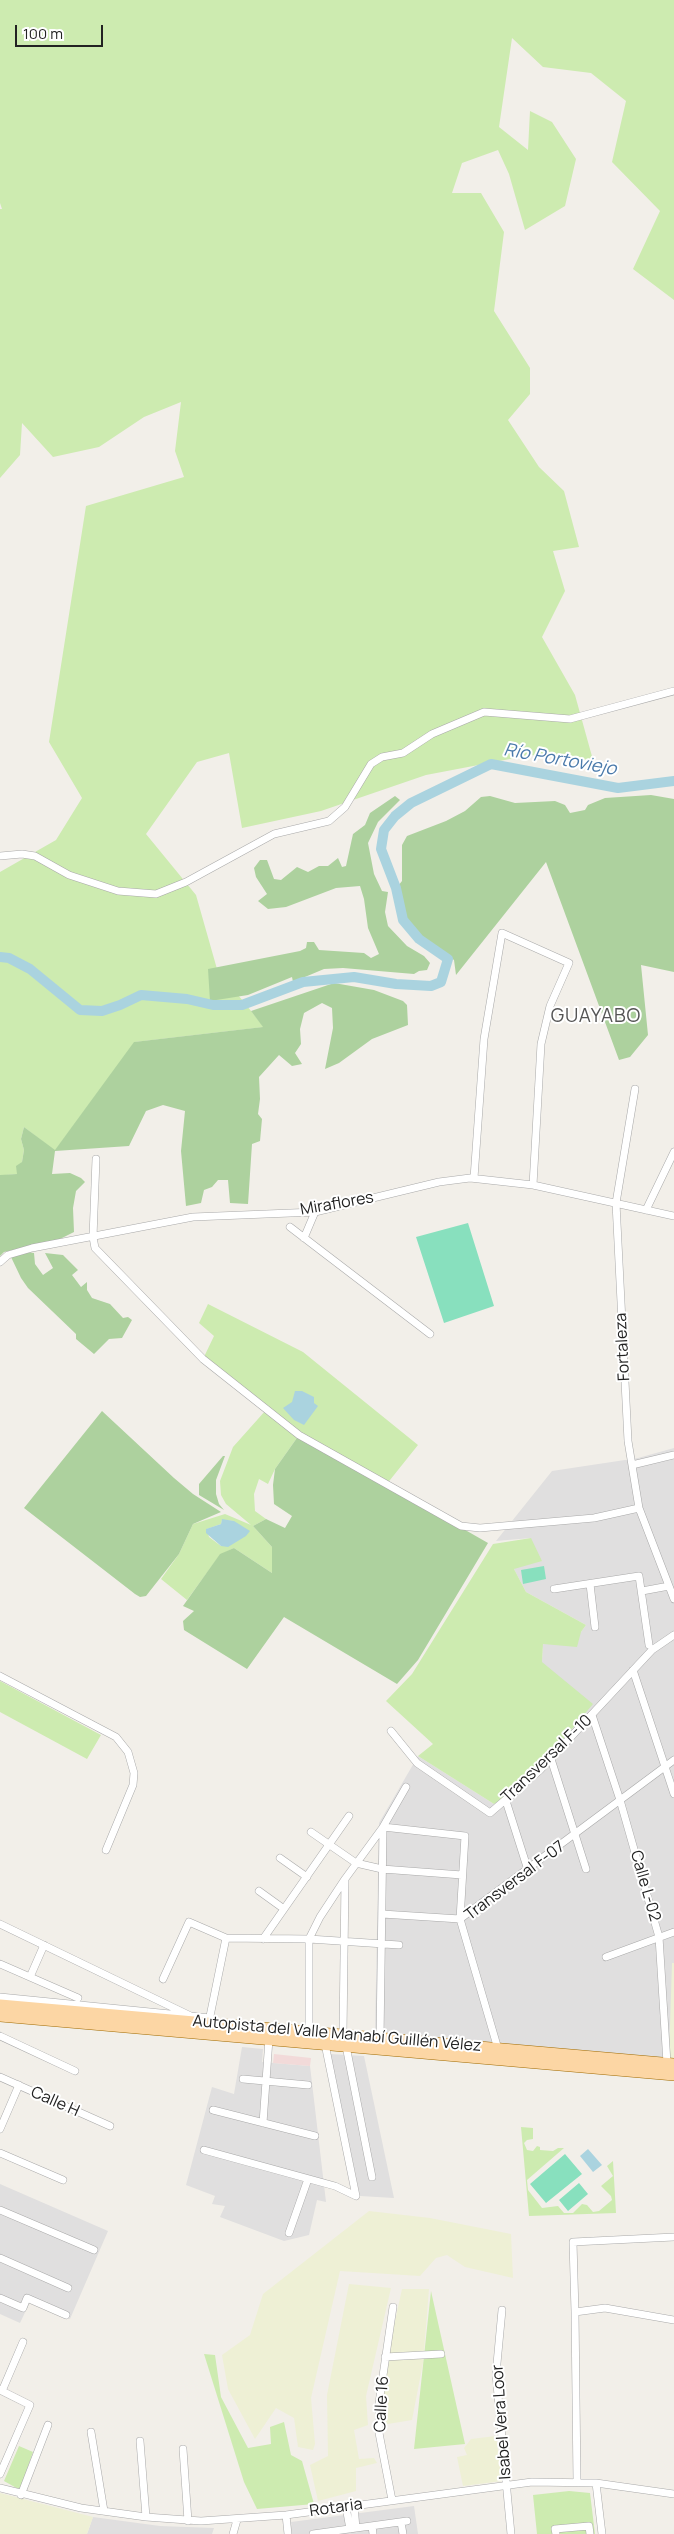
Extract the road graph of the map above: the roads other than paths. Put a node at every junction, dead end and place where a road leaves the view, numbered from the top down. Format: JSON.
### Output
{"nodes":[{"id":1,"x":674,"y":692,"type":"edge"},
{"id":2,"x":0,"y":856,"type":"edge"},
{"id":3,"x":635,"y":1089,"type":"dead end"},
{"id":4,"x":674,"y":1152,"type":"edge"},
{"id":5,"x":96,"y":1158,"type":"dead end"},
{"id":6,"x":474,"y":1178,"type":"junction"},
{"id":7,"x":534,"y":1185,"type":"junction"},
{"id":8,"x":616,"y":1203,"type":"junction"},
{"id":9,"x":646,"y":1210,"type":"junction"},
{"id":10,"x":315,"y":1212,"type":"junction"},
{"id":11,"x":674,"y":1216,"type":"edge"},
{"id":12,"x":290,"y":1227,"type":"dead end"},
{"id":13,"x":93,"y":1237,"type":"junction"},
{"id":14,"x":304,"y":1238,"type":"junction"},
{"id":15,"x":0,"y":1262,"type":"edge"},
{"id":16,"x":430,"y":1334,"type":"dead end"},
{"id":17,"x":674,"y":1455,"type":"edge"},
{"id":18,"x":632,"y":1465,"type":"junction"},
{"id":19,"x":639,"y":1508,"type":"junction"},
{"id":20,"x":590,"y":1584,"type":"junction"},
{"id":21,"x":669,"y":1586,"type":"junction"},
{"id":22,"x":554,"y":1589,"type":"dead end"},
{"id":23,"x":642,"y":1591,"type":"junction"},
{"id":24,"x":674,"y":1599,"type":"edge"},
{"id":25,"x":595,"y":1627,"type":"dead end"},
{"id":26,"x":674,"y":1635,"type":"edge"},
{"id":27,"x":650,"y":1645,"type":"dead end"},
{"id":28,"x":634,"y":1670,"type":"junction"},
{"id":29,"x":0,"y":1676,"type":"edge"},
{"id":30,"x":592,"y":1716,"type":"junction"},
{"id":31,"x":391,"y":1731,"type":"dead end"},
{"id":32,"x":551,"y":1758,"type":"junction"},
{"id":33,"x":674,"y":1760,"type":"edge"},
{"id":34,"x":666,"y":1766,"type":"junction"},
{"id":35,"x":406,"y":1788,"type":"dead end"},
{"id":36,"x":674,"y":1794,"type":"edge"},
{"id":37,"x":506,"y":1800,"type":"junction"},
{"id":38,"x":620,"y":1800,"type":"junction"},
{"id":39,"x":349,"y":1816,"type":"dead end"},
{"id":40,"x":383,"y":1827,"type":"junction"},
{"id":41,"x":311,"y":1832,"type":"dead end"},
{"id":42,"x":575,"y":1835,"type":"junction"},
{"id":43,"x":330,"y":1844,"type":"junction"},
{"id":44,"x":106,"y":1850,"type":"dead end"},
{"id":45,"x":280,"y":1858,"type":"dead end"},
{"id":46,"x":356,"y":1863,"type":"junction"},
{"id":47,"x":382,"y":1869,"type":"junction"},
{"id":48,"x":528,"y":1870,"type":"junction"},
{"id":49,"x":586,"y":1870,"type":"dead end"},
{"id":50,"x":462,"y":1875,"type":"junction"},
{"id":51,"x":307,"y":1877,"type":"junction"},
{"id":52,"x":345,"y":1879,"type":"junction"},
{"id":53,"x":259,"y":1891,"type":"dead end"},
{"id":54,"x":284,"y":1909,"type":"junction"},
{"id":55,"x":382,"y":1914,"type":"junction"},
{"id":56,"x":460,"y":1919,"type":"junction"},
{"id":57,"x":0,"y":1924,"type":"edge"},
{"id":58,"x":674,"y":1932,"type":"edge"},
{"id":59,"x":659,"y":1937,"type":"junction"},
{"id":60,"x":226,"y":1938,"type":"junction"},
{"id":61,"x":263,"y":1939,"type":"junction"},
{"id":62,"x":309,"y":1939,"type":"junction"},
{"id":63,"x":344,"y":1941,"type":"junction"},
{"id":64,"x":381,"y":1944,"type":"junction"},
{"id":65,"x":44,"y":1945,"type":"junction"},
{"id":66,"x":399,"y":1945,"type":"dead end"},
{"id":67,"x":606,"y":1957,"type":"dead end"},
{"id":68,"x":0,"y":1964,"type":"edge"},
{"id":69,"x":30,"y":1977,"type":"junction"},
{"id":70,"x":163,"y":1979,"type":"dead end"},
{"id":71,"x":62,"y":1992,"type":"junction"},
{"id":72,"x":0,"y":1998,"type":"edge"},
{"id":73,"x":78,"y":1998,"type":"dead end"},
{"id":74,"x":0,"y":2005,"type":"edge"},
{"id":75,"x":62,"y":2006,"type":"junction"},
{"id":76,"x":0,"y":2016,"type":"edge"},
{"id":77,"x":192,"y":2016,"type":"junction"},
{"id":78,"x":207,"y":2021,"type":"junction"},
{"id":79,"x":309,"y":2031,"type":"junction"},
{"id":80,"x":343,"y":2034,"type":"junction"},
{"id":81,"x":0,"y":2036,"type":"edge"},
{"id":82,"x":380,"y":2038,"type":"junction"},
{"id":83,"x":269,"y":2040,"type":"junction"},
{"id":84,"x":366,"y":2042,"type":"junction"},
{"id":85,"x":325,"y":2044,"type":"junction"},
{"id":86,"x":346,"y":2046,"type":"junction"},
{"id":87,"x":498,"y":2048,"type":"junction"},
{"id":88,"x":670,"y":2063,"type":"edge"},
{"id":89,"x":75,"y":2071,"type":"dead end"},
{"id":90,"x":674,"y":2075,"type":"edge"},
{"id":91,"x":0,"y":2076,"type":"edge"},
{"id":92,"x":242,"y":2079,"type":"dead end"},
{"id":93,"x":266,"y":2081,"type":"junction"},
{"id":94,"x":19,"y":2085,"type":"junction"},
{"id":95,"x":308,"y":2085,"type":"dead end"},
{"id":96,"x":213,"y":2110,"type":"dead end"},
{"id":97,"x":263,"y":2123,"type":"junction"},
{"id":98,"x":110,"y":2126,"type":"dead end"},
{"id":99,"x":0,"y":2129,"type":"edge"},
{"id":100,"x":315,"y":2136,"type":"dead end"},
{"id":101,"x":204,"y":2150,"type":"dead end"},
{"id":102,"x":0,"y":2153,"type":"edge"},
{"id":103,"x":372,"y":2177,"type":"dead end"},
{"id":104,"x":308,"y":2179,"type":"junction"},
{"id":105,"x":63,"y":2180,"type":"dead end"},
{"id":106,"x":0,"y":2210,"type":"edge"},
{"id":107,"x":289,"y":2234,"type":"dead end"},
{"id":108,"x":674,"y":2237,"type":"edge"},
{"id":109,"x":94,"y":2250,"type":"dead end"},
{"id":110,"x":0,"y":2258,"type":"edge"},
{"id":111,"x":68,"y":2288,"type":"dead end"},
{"id":112,"x":0,"y":2298,"type":"edge"},
{"id":113,"x":393,"y":2307,"type":"dead end"},
{"id":114,"x":502,"y":2310,"type":"dead end"},
{"id":115,"x":575,"y":2312,"type":"junction"},
{"id":116,"x":66,"y":2314,"type":"dead end"},
{"id":117,"x":674,"y":2320,"type":"edge"},
{"id":118,"x":23,"y":2342,"type":"dead end"},
{"id":119,"x":441,"y":2354,"type":"dead end"},
{"id":120,"x":385,"y":2357,"type":"junction"},
{"id":121,"x":1,"y":2390,"type":"edge"},
{"id":122,"x":48,"y":2425,"type":"dead end"},
{"id":123,"x":91,"y":2432,"type":"dead end"},
{"id":124,"x":140,"y":2441,"type":"dead end"},
{"id":125,"x":182,"y":2449,"type":"dead end"},
{"id":126,"x":0,"y":2474,"type":"edge"},
{"id":127,"x":577,"y":2482,"type":"junction"},
{"id":128,"x":596,"y":2483,"type":"junction"},
{"id":129,"x":506,"y":2484,"type":"junction"},
{"id":130,"x":0,"y":2488,"type":"edge"},
{"id":131,"x":674,"y":2494,"type":"edge"},
{"id":132,"x":21,"y":2495,"type":"junction"},
{"id":133,"x":392,"y":2500,"type":"junction"},
{"id":134,"x":350,"y":2506,"type":"junction"},
{"id":135,"x":104,"y":2511,"type":"junction"},
{"id":136,"x":286,"y":2515,"type":"junction"},
{"id":137,"x":146,"y":2517,"type":"junction"},
{"id":138,"x":188,"y":2520,"type":"junction"},
{"id":139,"x":237,"y":2520,"type":"junction"},
{"id":140,"x":372,"y":2526,"type":"junction"},
{"id":141,"x":353,"y":2528,"type":"junction"},
{"id":142,"x":336,"y":2532,"type":"edge"},
{"id":143,"x":233,"y":2534,"type":"edge"},
{"id":144,"x":288,"y":2534,"type":"edge"},
{"id":145,"x":313,"y":2534,"type":"edge"},
{"id":146,"x":373,"y":2534,"type":"edge"},
{"id":147,"x":403,"y":2534,"type":"edge"},
{"id":148,"x":511,"y":2534,"type":"edge"},
{"id":149,"x":556,"y":2534,"type":"edge"},
{"id":150,"x":590,"y":2534,"type":"edge"},
{"id":151,"x":602,"y":2534,"type":"edge"}],
"edges":[{"from":1,"to":2,"type":"street"},
{"from":3,"to":8,"type":"street","name":"Fortaleza"},
{"from":4,"to":9,"type":"street"},
{"from":5,"to":13,"type":"street"},
{"from":6,"to":7,"type":"street","name":"Miraflores"},
{"from":6,"to":7,"type":"street"},
{"from":6,"to":10,"type":"street","name":"Miraflores"},
{"from":7,"to":8,"type":"street","name":"Miraflores"},
{"from":8,"to":9,"type":"street","name":"Miraflores"},
{"from":8,"to":18,"type":"street","name":"Fortaleza"},
{"from":9,"to":11,"type":"street","name":"Miraflores"},
{"from":10,"to":13,"type":"street","name":"Miraflores"},
{"from":10,"to":14,"type":"street"},
{"from":12,"to":14,"type":"street"},
{"from":13,"to":15,"type":"street","name":"Miraflores"},
{"from":13,"to":19,"type":"street"},
{"from":14,"to":16,"type":"street"},
{"from":17,"to":18,"type":"street"},
{"from":18,"to":19,"type":"street","name":"Fortaleza"},
{"from":19,"to":21,"type":"street","name":"Fortaleza"},
{"from":20,"to":22,"type":"street"},
{"from":20,"to":23,"type":"street"},
{"from":20,"to":25,"type":"street"},
{"from":21,"to":23,"type":"street"},
{"from":21,"to":24,"type":"street","name":"Fortaleza"},
{"from":23,"to":27,"type":"street"},
{"from":26,"to":28,"type":"street","name":"Transversal F-10"},
{"from":28,"to":30,"type":"street","name":"Transversal F-10"},
{"from":28,"to":34,"type":"street"},
{"from":29,"to":44,"type":"street"},
{"from":30,"to":32,"type":"street","name":"Transversal F-10"},
{"from":30,"to":38,"type":"street","name":"Calle L-02"},
{"from":31,"to":37,"type":"street","name":"Transversal F-10"},
{"from":32,"to":37,"type":"street","name":"Transversal F-10"},
{"from":32,"to":42,"type":"street"},
{"from":33,"to":34,"type":"street","name":"Transversal F-07"},
{"from":34,"to":36,"type":"street"},
{"from":34,"to":38,"type":"street","name":"Transversal F-07"},
{"from":35,"to":40,"type":"street"},
{"from":37,"to":48,"type":"street"},
{"from":38,"to":42,"type":"street","name":"Transversal F-07"},
{"from":38,"to":59,"type":"street","name":"Calle L-02"},
{"from":39,"to":43,"type":"street"},
{"from":40,"to":46,"type":"street"},
{"from":40,"to":47,"type":"street"},
{"from":40,"to":50,"type":"street"},
{"from":41,"to":43,"type":"street"},
{"from":42,"to":48,"type":"street","name":"Transversal F-07"},
{"from":42,"to":49,"type":"street"},
{"from":43,"to":46,"type":"street"},
{"from":43,"to":51,"type":"street"},
{"from":45,"to":51,"type":"street"},
{"from":46,"to":47,"type":"street"},
{"from":46,"to":52,"type":"street"},
{"from":47,"to":50,"type":"street"},
{"from":47,"to":55,"type":"street"},
{"from":48,"to":56,"type":"street","name":"Transversal F-07"},
{"from":50,"to":56,"type":"street"},
{"from":51,"to":54,"type":"street"},
{"from":52,"to":62,"type":"street"},
{"from":52,"to":63,"type":"street"},
{"from":53,"to":54,"type":"street"},
{"from":54,"to":61,"type":"street"},
{"from":55,"to":56,"type":"street"},
{"from":55,"to":64,"type":"street"},
{"from":56,"to":87,"type":"street","name":"Transversal F-07"},
{"from":57,"to":65,"type":"street"},
{"from":58,"to":59,"type":"street"},
{"from":59,"to":67,"type":"street"},
{"from":59,"to":88,"type":"street","name":"Calle L-02"},
{"from":60,"to":61,"type":"street"},
{"from":60,"to":70,"type":"street"},
{"from":60,"to":78,"type":"street"},
{"from":61,"to":62,"type":"street"},
{"from":62,"to":63,"type":"street"},
{"from":62,"to":79,"type":"street"},
{"from":63,"to":64,"type":"street"},
{"from":63,"to":80,"type":"street"},
{"from":64,"to":66,"type":"street"},
{"from":64,"to":82,"type":"street"},
{"from":65,"to":69,"type":"street"},
{"from":65,"to":77,"type":"street"},
{"from":68,"to":69,"type":"street"},
{"from":69,"to":71,"type":"street"},
{"from":71,"to":73,"type":"street"},
{"from":71,"to":75,"type":"street"},
{"from":72,"to":75,"type":"street"},
{"from":74,"to":75,"type":"main road","name":"Autopista del Valle Manabí Guillén Vélez"},
{"from":75,"to":77,"type":"street"},
{"from":75,"to":78,"type":"main road","name":"Autopista del Valle Manabí Guillén Vélez"},
{"from":76,"to":83,"type":"main road","name":"Autopista del Valle Manabí Guillén Vélez"},
{"from":77,"to":78,"type":"street"},
{"from":78,"to":79,"type":"main road","name":"Autopista del Valle Manabí Guillén Vélez"},
{"from":79,"to":80,"type":"main road","name":"Autopista del Valle Manabí Guillén Vélez"},
{"from":80,"to":84,"type":"main road","name":"Autopista del Valle Manabí Guillén Vélez"},
{"from":81,"to":89,"type":"street"},
{"from":82,"to":84,"type":"main road","name":"Autopista del Valle Manabí Guillén Vélez"},
{"from":82,"to":87,"type":"main road","name":"Autopista del Valle Manabí Guillén Vélez"},
{"from":83,"to":85,"type":"main road","name":"Autopista del Valle Manabí Guillén Vélez"},
{"from":83,"to":93,"type":"street"},
{"from":84,"to":86,"type":"main road","name":"Autopista del Valle Manabí Guillén Vélez"},
{"from":84,"to":90,"type":"main road","name":"Autopista del Valle Manabí Guillén Vélez"},
{"from":85,"to":86,"type":"main road","name":"Autopista del Valle Manabí Guillén Vélez"},
{"from":85,"to":104,"type":"street"},
{"from":86,"to":103,"type":"street"},
{"from":87,"to":88,"type":"main road","name":"Autopista del Valle Manabí Guillén Vélez"},
{"from":91,"to":94,"type":"street","name":"Calle H"},
{"from":92,"to":93,"type":"street"},
{"from":93,"to":95,"type":"street"},
{"from":93,"to":97,"type":"street"},
{"from":94,"to":98,"type":"street","name":"Calle H"},
{"from":94,"to":99,"type":"street"},
{"from":96,"to":97,"type":"street"},
{"from":97,"to":100,"type":"street"},
{"from":101,"to":104,"type":"street"},
{"from":102,"to":105,"type":"street"},
{"from":104,"to":107,"type":"street"},
{"from":106,"to":109,"type":"street"},
{"from":108,"to":115,"type":"street"},
{"from":110,"to":111,"type":"street"},
{"from":112,"to":116,"type":"street"},
{"from":113,"to":120,"type":"street","name":"Calle 16"},
{"from":114,"to":129,"type":"street","name":"Isabel Vera Loor"},
{"from":115,"to":117,"type":"street"},
{"from":115,"to":127,"type":"street"},
{"from":118,"to":121,"type":"street"},
{"from":119,"to":120,"type":"street"},
{"from":120,"to":133,"type":"street","name":"Calle 16"},
{"from":121,"to":126,"type":"street"},
{"from":122,"to":132,"type":"street"},
{"from":123,"to":135,"type":"street"},
{"from":124,"to":137,"type":"street"},
{"from":125,"to":138,"type":"street"},
{"from":127,"to":128,"type":"street","name":"Rotaria"},
{"from":127,"to":129,"type":"street","name":"Rotaria"},
{"from":128,"to":131,"type":"street","name":"Rotaria"},
{"from":128,"to":151,"type":"street"},
{"from":129,"to":133,"type":"street","name":"Rotaria"},
{"from":129,"to":148,"type":"street","name":"Isabel Vera Loor"},
{"from":130,"to":132,"type":"street","name":"Rotaria"},
{"from":132,"to":135,"type":"street","name":"Rotaria"},
{"from":133,"to":134,"type":"street","name":"Rotaria"},
{"from":134,"to":136,"type":"street","name":"Rotaria"},
{"from":134,"to":141,"type":"street"},
{"from":135,"to":137,"type":"street","name":"Rotaria"},
{"from":136,"to":139,"type":"street","name":"Rotaria"},
{"from":136,"to":144,"type":"street"},
{"from":137,"to":138,"type":"street","name":"Rotaria"},
{"from":138,"to":139,"type":"street","name":"Rotaria"},
{"from":139,"to":143,"type":"street"},
{"from":140,"to":141,"type":"street"},
{"from":140,"to":146,"type":"street"},
{"from":140,"to":147,"type":"street"},
{"from":141,"to":142,"type":"street"},
{"from":142,"to":145,"type":"street"},
{"from":149,"to":150,"type":"street"}]}
